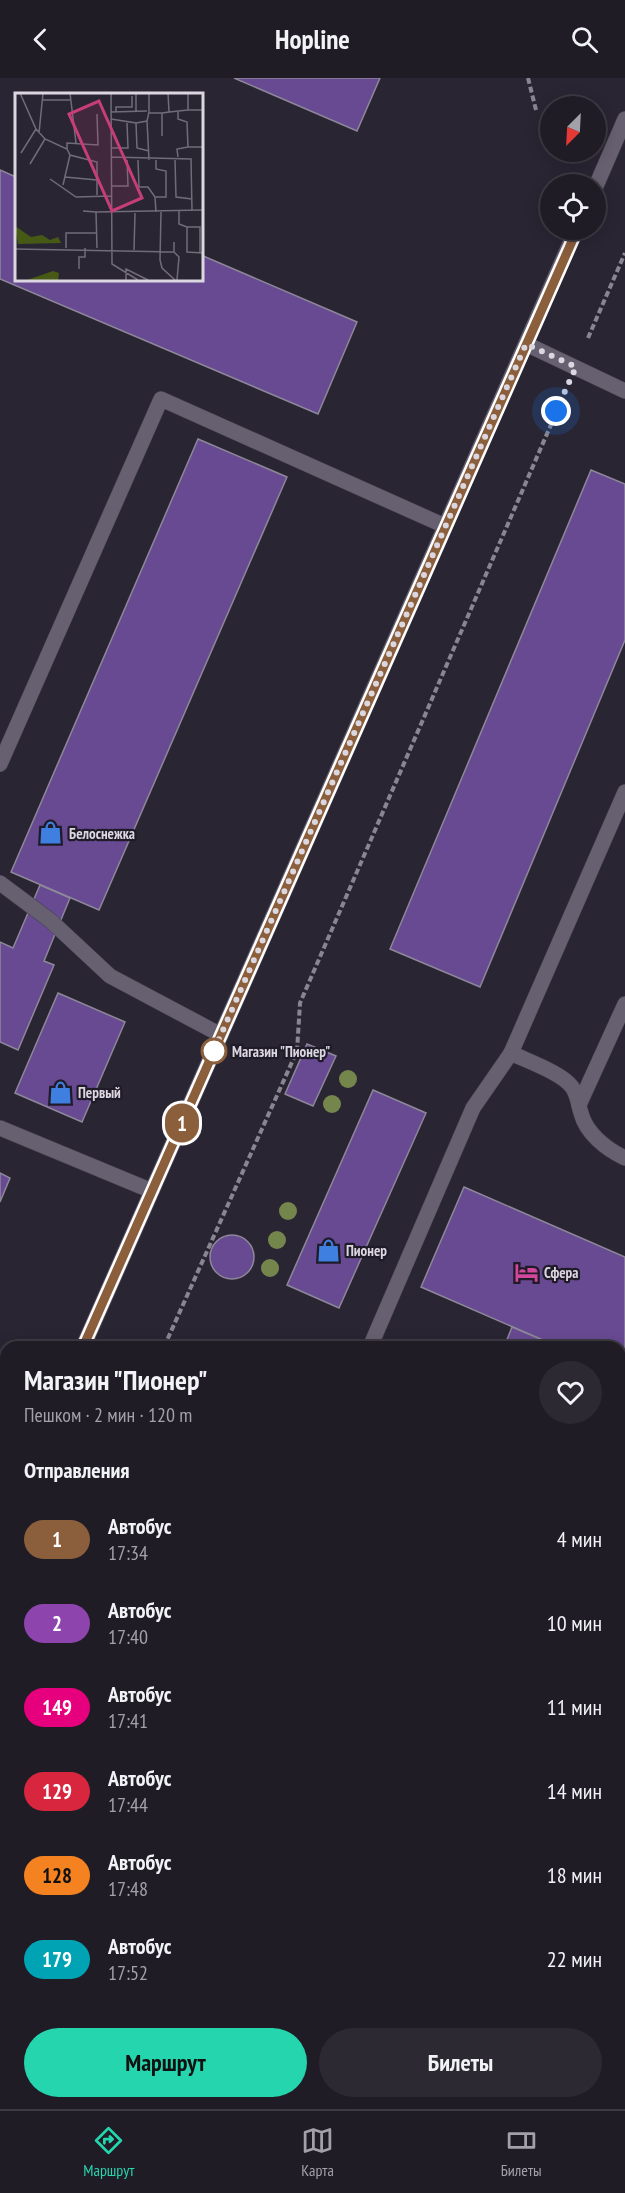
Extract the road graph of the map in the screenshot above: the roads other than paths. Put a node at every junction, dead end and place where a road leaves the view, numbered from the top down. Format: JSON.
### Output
{"nodes":[{"id":1,"x":625,"y":119,"type":"edge"},
{"id":2,"x":601,"y":174,"type":"edge"},
{"id":3,"x":572,"y":240,"type":"edge"},
{"id":4,"x":526,"y":344,"type":"junction"},
{"id":5,"x":625,"y":391,"type":"edge"},
{"id":6,"x":445,"y":526,"type":"junction"},
{"id":7,"x":0,"y":765,"type":"edge"},
{"id":8,"x":625,"y":792,"type":"edge"},
{"id":9,"x":0,"y":883,"type":"edge"},
{"id":10,"x":625,"y":1004,"type":"edge"},
{"id":11,"x":220,"y":1035,"type":"junction"},
{"id":12,"x":511,"y":1053,"type":"junction"},
{"id":13,"x":579,"y":1105,"type":"junction"},
{"id":14,"x":0,"y":1128,"type":"edge"},
{"id":15,"x":625,"y":1158,"type":"edge"},
{"id":16,"x":152,"y":1191,"type":"junction"},
{"id":17,"x":86,"y":1341,"type":"edge"},
{"id":18,"x":373,"y":1341,"type":"edge"}],
"edges":[{"from":1,"to":2,"type":"street"},
{"from":3,"to":4,"type":"street"},
{"from":4,"to":5,"type":"street"},
{"from":4,"to":6,"type":"street"},
{"from":6,"to":7,"type":"street"},
{"from":6,"to":11,"type":"street"},
{"from":8,"to":12,"type":"street"},
{"from":9,"to":11,"type":"street"},
{"from":10,"to":13,"type":"street"},
{"from":11,"to":16,"type":"street"},
{"from":12,"to":13,"type":"street"},
{"from":12,"to":18,"type":"street"},
{"from":13,"to":15,"type":"street"},
{"from":14,"to":16,"type":"street"},
{"from":16,"to":17,"type":"street"}]}
